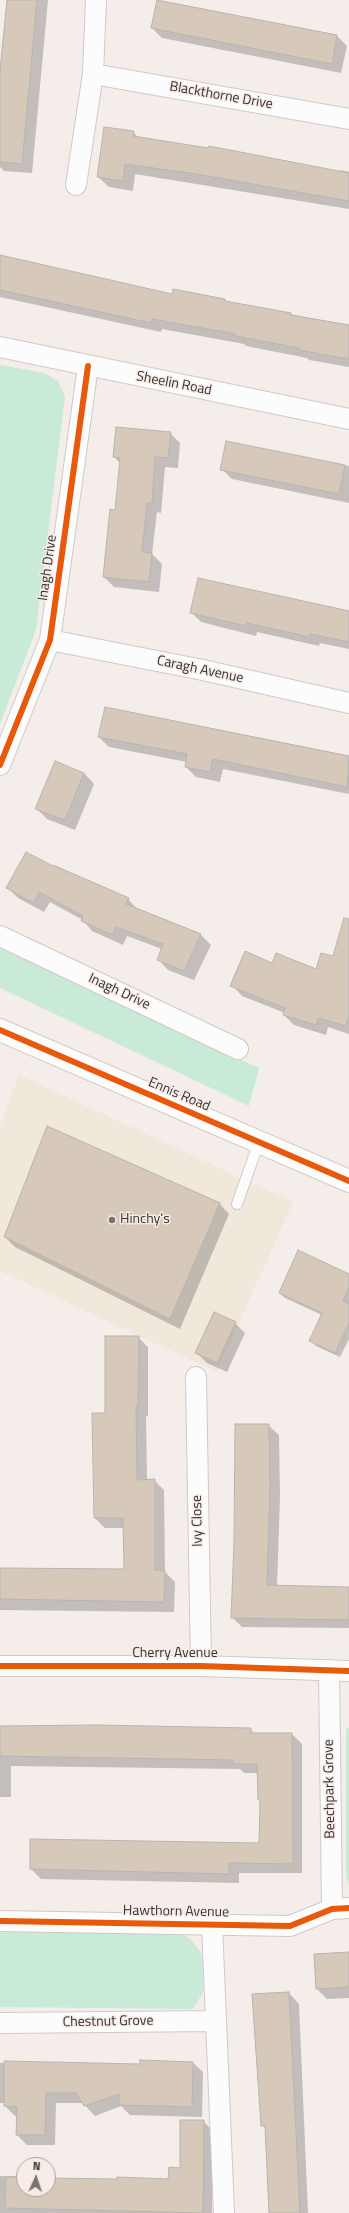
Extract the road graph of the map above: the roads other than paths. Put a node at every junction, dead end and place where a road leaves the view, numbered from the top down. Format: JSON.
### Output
{"nodes":[{"id":1,"x":96,"y":0,"type":"edge"},
{"id":2,"x":92,"y":74,"type":"junction"},
{"id":3,"x":349,"y":119,"type":"edge"},
{"id":4,"x":76,"y":185,"type":"dead end"},
{"id":5,"x":0,"y":348,"type":"edge"},
{"id":6,"x":88,"y":366,"type":"junction"},
{"id":7,"x":349,"y":419,"type":"edge"},
{"id":8,"x":50,"y":640,"type":"junction"},
{"id":9,"x":349,"y":703,"type":"edge"},
{"id":10,"x":0,"y":765,"type":"edge"},
{"id":11,"x":0,"y":936,"type":"edge"},
{"id":12,"x":0,"y":1030,"type":"edge"},
{"id":13,"x":238,"y":1048,"type":"dead end"},
{"id":14,"x":259,"y":1142,"type":"junction"},
{"id":15,"x":349,"y":1181,"type":"edge"},
{"id":16,"x":237,"y":1204,"type":"dead end"},
{"id":17,"x":196,"y":1377,"type":"dead end"},
{"id":18,"x":0,"y":1666,"type":"edge"},
{"id":19,"x":201,"y":1666,"type":"junction"},
{"id":20,"x":329,"y":1670,"type":"junction"},
{"id":21,"x":349,"y":1670,"type":"edge"},
{"id":22,"x":340,"y":1908,"type":"edge"},
{"id":23,"x":0,"y":1921,"type":"edge"},
{"id":24,"x":212,"y":1924,"type":"junction"},
{"id":25,"x":216,"y":2021,"type":"junction"},
{"id":26,"x":0,"y":2023,"type":"edge"},
{"id":27,"x":224,"y":2213,"type":"edge"}],
"edges":[{"from":1,"to":2,"type":"street"},
{"from":2,"to":3,"type":"street","name":"Blackthorne Drive"},
{"from":2,"to":4,"type":"street"},
{"from":5,"to":6,"type":"street","name":"Sheelin Road"},
{"from":6,"to":7,"type":"street","name":"Sheelin Road"},
{"from":6,"to":8,"type":"street","name":"Inagh Drive"},
{"from":8,"to":9,"type":"street","name":"Caragh Avenue"},
{"from":8,"to":10,"type":"street","name":"Inagh Drive"},
{"from":11,"to":13,"type":"street","name":"Inagh Drive"},
{"from":12,"to":14,"type":"main road","name":"Ennis Road"},
{"from":14,"to":15,"type":"main road","name":"Ennis Road"},
{"from":14,"to":16,"type":"lane"},
{"from":17,"to":19,"type":"street","name":"Ivy Close"},
{"from":18,"to":19,"type":"street","name":"Cherry Avenue"},
{"from":19,"to":20,"type":"street","name":"Cherry Avenue"},
{"from":20,"to":21,"type":"street","name":"Cherry Avenue"},
{"from":20,"to":22,"type":"street","name":"Beechpark Grove"},
{"from":22,"to":24,"type":"street","name":"Hawthorn Avenue"},
{"from":23,"to":24,"type":"street","name":"Hawthorn Avenue"},
{"from":24,"to":25,"type":"street"},
{"from":25,"to":26,"type":"street","name":"Chestnut Grove"},
{"from":25,"to":27,"type":"street"}]}
